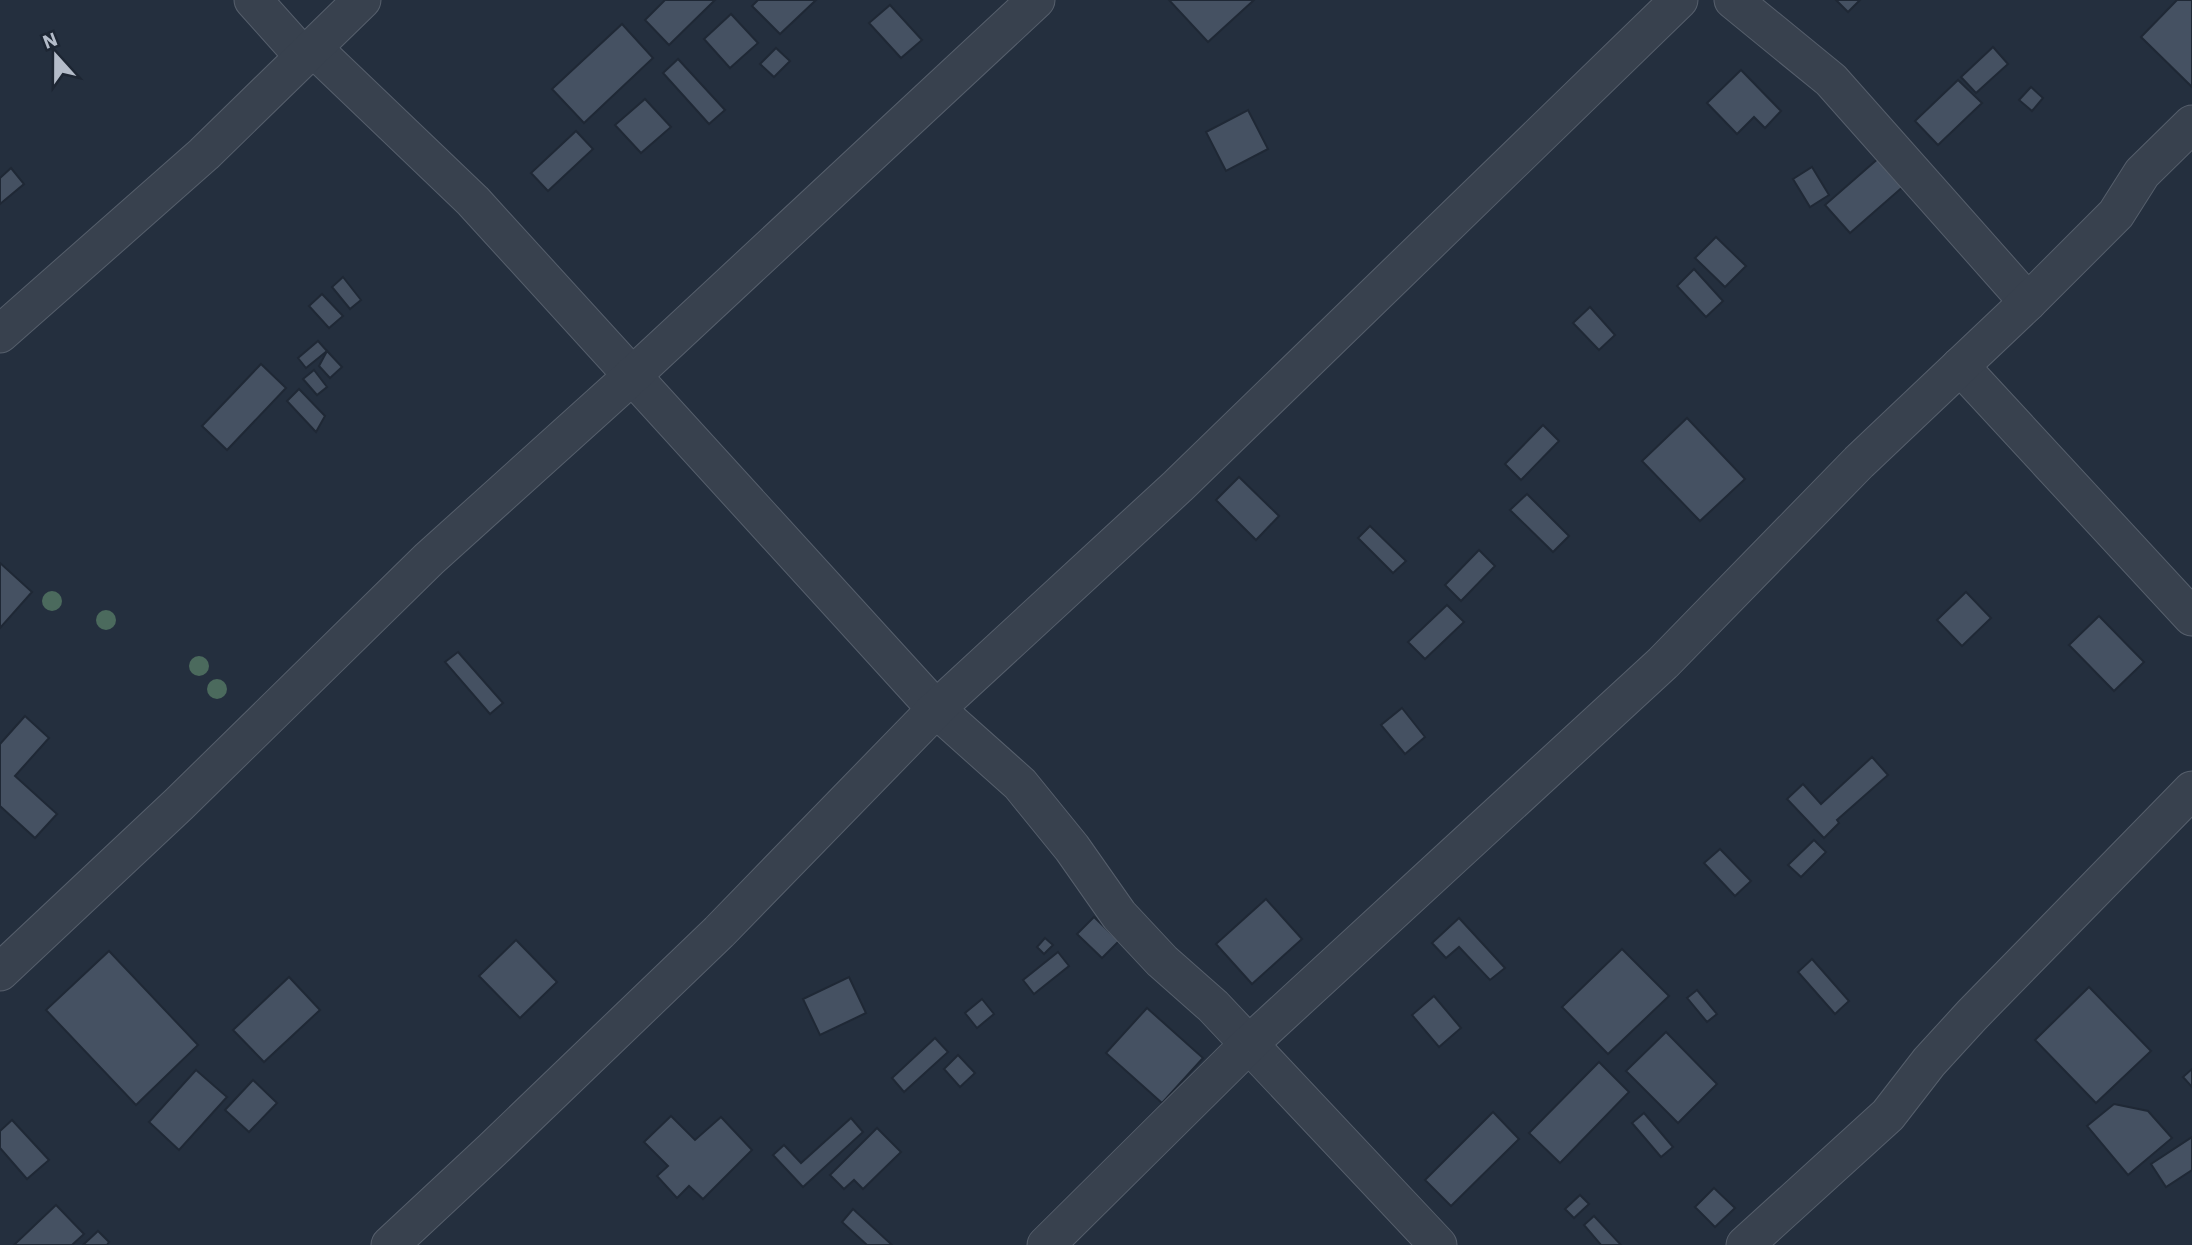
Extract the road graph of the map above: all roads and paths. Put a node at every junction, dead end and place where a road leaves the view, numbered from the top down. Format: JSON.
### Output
{"nodes":[{"id":1,"x":253,"y":0,"type":"edge"},
{"id":2,"x":362,"y":0,"type":"edge"},
{"id":3,"x":1036,"y":0,"type":"edge"},
{"id":4,"x":1679,"y":0,"type":"edge"},
{"id":5,"x":1733,"y":0,"type":"edge"},
{"id":6,"x":308,"y":53,"type":"junction"},
{"id":7,"x":2192,"y":124,"type":"edge"},
{"id":8,"x":2028,"y":302,"type":"junction"},
{"id":9,"x":0,"y":334,"type":"edge"},
{"id":10,"x":1960,"y":366,"type":"junction"},
{"id":11,"x":633,"y":375,"type":"junction"},
{"id":12,"x":2192,"y":617,"type":"edge"},
{"id":13,"x":936,"y":709,"type":"junction"},
{"id":14,"x":2192,"y":790,"type":"edge"},
{"id":15,"x":0,"y":972,"type":"edge"},
{"id":16,"x":1249,"y":1044,"type":"junction"},
{"id":17,"x":390,"y":1245,"type":"edge"},
{"id":18,"x":1046,"y":1245,"type":"edge"},
{"id":19,"x":1438,"y":1245,"type":"edge"},
{"id":20,"x":1745,"y":1245,"type":"edge"}],
"edges":[{"from":1,"to":6,"type":"street"},
{"from":2,"to":6,"type":"street"},
{"from":3,"to":11,"type":"street"},
{"from":4,"to":13,"type":"street"},
{"from":5,"to":8,"type":"street"},
{"from":6,"to":9,"type":"street"},
{"from":6,"to":11,"type":"street"},
{"from":7,"to":8,"type":"street"},
{"from":8,"to":10,"type":"street"},
{"from":10,"to":12,"type":"street"},
{"from":10,"to":16,"type":"street"},
{"from":11,"to":13,"type":"street"},
{"from":11,"to":15,"type":"street"},
{"from":13,"to":16,"type":"street"},
{"from":13,"to":17,"type":"street"},
{"from":14,"to":20,"type":"street"},
{"from":16,"to":18,"type":"street"},
{"from":16,"to":19,"type":"street"}]}
